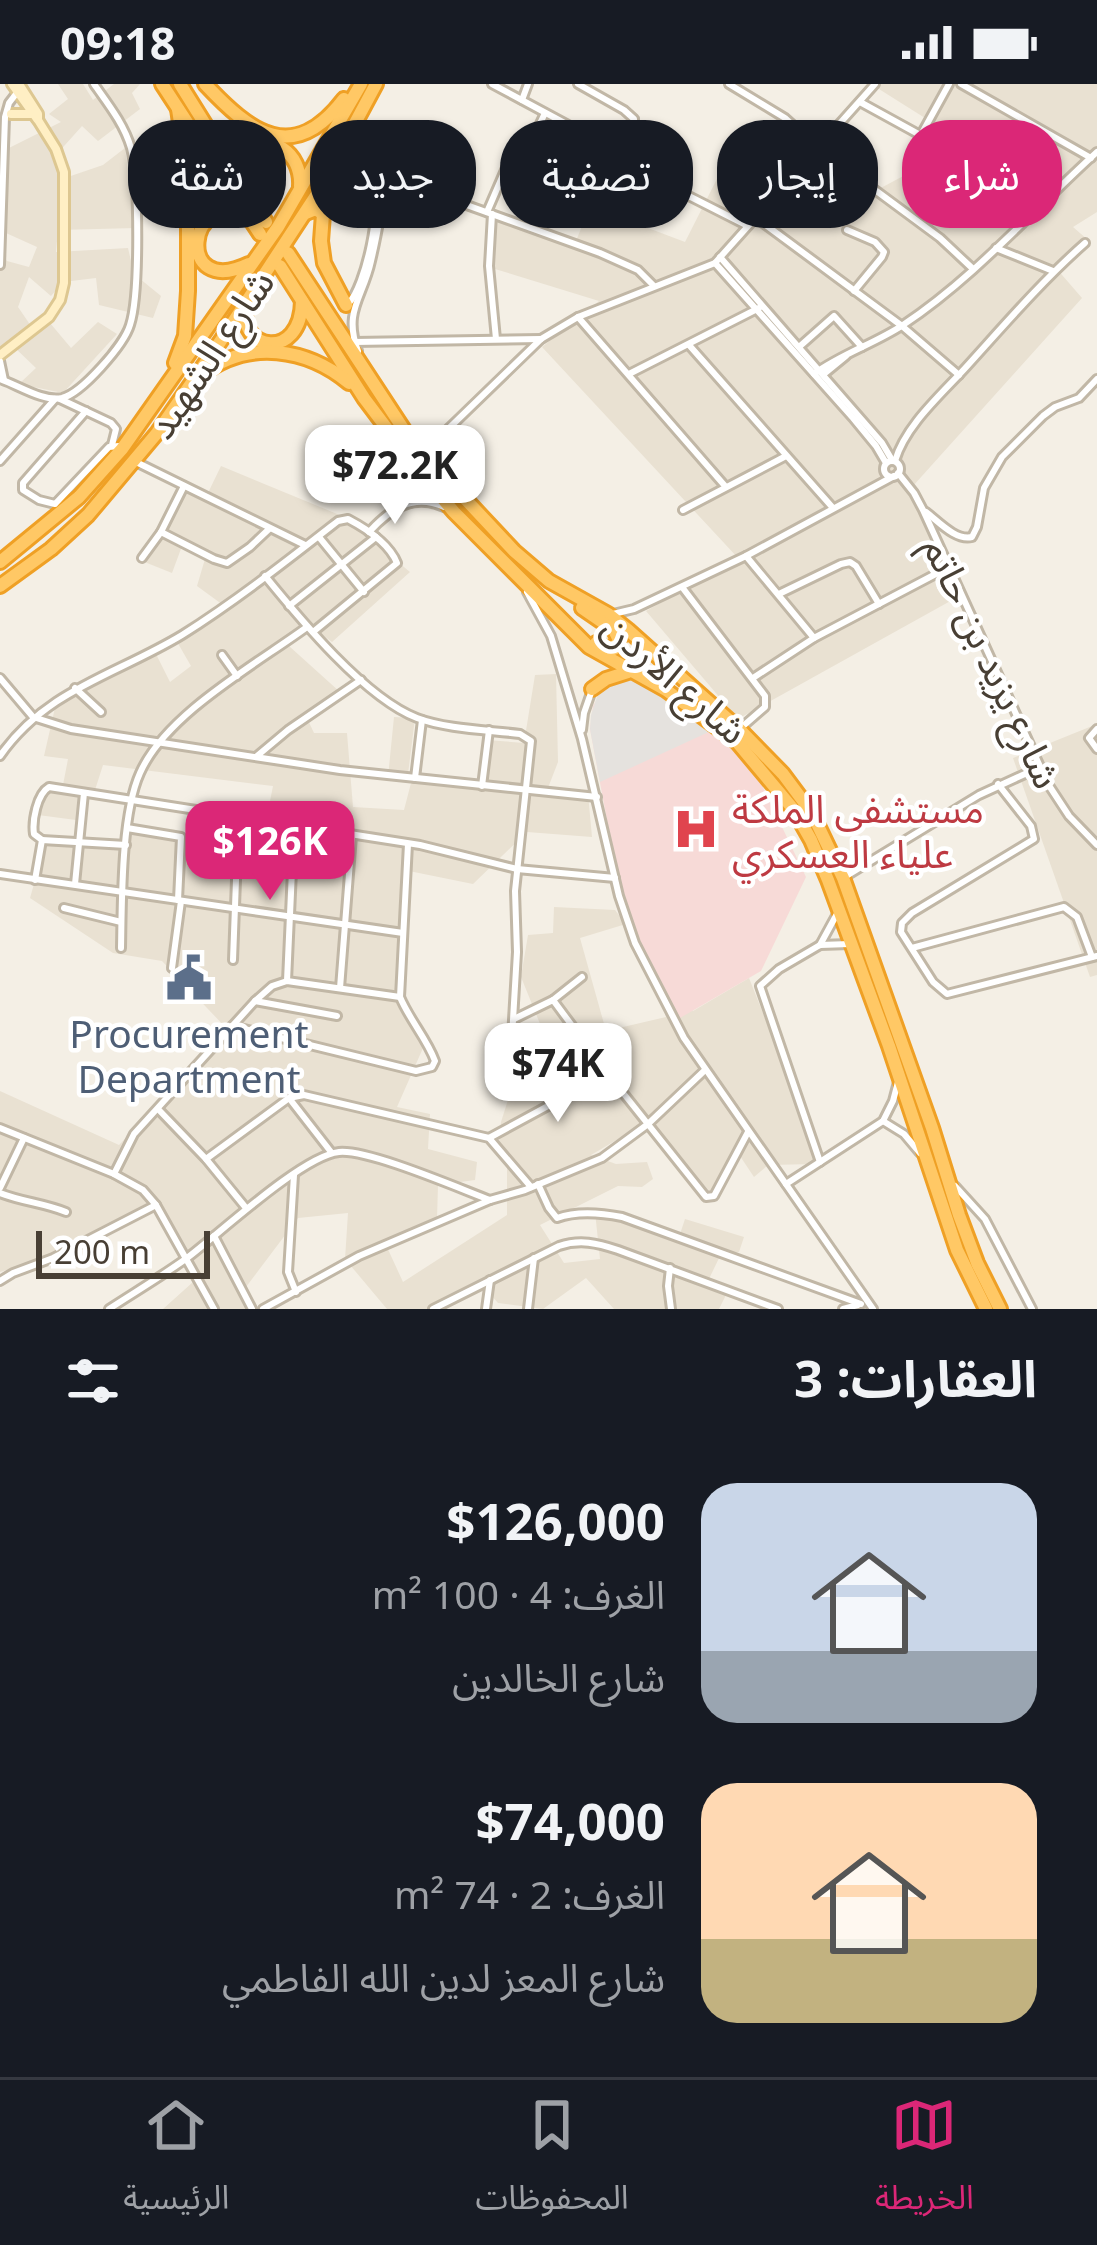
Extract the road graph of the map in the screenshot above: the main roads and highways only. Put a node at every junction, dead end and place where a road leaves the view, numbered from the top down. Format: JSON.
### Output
{"nodes":[{"id":1,"x":162,"y":84,"type":"edge"},
{"id":2,"x":179,"y":84,"type":"edge"},
{"id":3,"x":205,"y":84,"type":"edge"},
{"id":4,"x":358,"y":84,"type":"edge"},
{"id":5,"x":376,"y":84,"type":"edge"},
{"id":6,"x":178,"y":109,"type":"junction"},
{"id":7,"x":186,"y":120,"type":"edge"},
{"id":8,"x":202,"y":120,"type":"edge"},
{"id":9,"x":286,"y":151,"type":"edge"},
{"id":10,"x":296,"y":196,"type":"junction"},
{"id":11,"x":301,"y":218,"type":"junction"},
{"id":12,"x":202,"y":228,"type":"edge"},
{"id":13,"x":288,"y":253,"type":"dead end"},
{"id":14,"x":255,"y":260,"type":"junction"},
{"id":15,"x":280,"y":266,"type":"dead end"},
{"id":16,"x":255,"y":287,"type":"junction"},
{"id":17,"x":302,"y":300,"type":"junction"},
{"id":18,"x":338,"y":307,"type":"junction"},
{"id":19,"x":167,"y":384,"type":"junction"},
{"id":20,"x":185,"y":392,"type":"junction"},
{"id":21,"x":362,"y":395,"type":"junction"},
{"id":22,"x":0,"y":562,"type":"edge"},
{"id":23,"x":549,"y":581,"type":"junction"},
{"id":24,"x":0,"y":586,"type":"edge"},
{"id":25,"x":538,"y":594,"type":"junction"},
{"id":26,"x":624,"y":635,"type":"junction"},
{"id":27,"x":652,"y":650,"type":"junction"},
{"id":28,"x":635,"y":674,"type":"junction"},
{"id":29,"x":592,"y":689,"type":"road end"},
{"id":30,"x":986,"y":1309,"type":"edge"},
{"id":31,"x":1000,"y":1309,"type":"edge"}],
"edges":[{"from":1,"to":6,"type":"highway"},
{"from":2,"to":8,"type":"highway"},
{"from":3,"to":4,"type":"highway"},
{"from":4,"to":10,"type":"highway","name":"شارع الشهيد"},
{"from":5,"to":11,"type":"highway","name":"شارع الشهيد"},
{"from":6,"to":7,"type":"highway"},
{"from":6,"to":19,"type":"highway"},
{"from":9,"to":10,"type":"highway"},
{"from":10,"to":14,"type":"highway","name":"شارع الشهيد"},
{"from":11,"to":16,"type":"highway","name":"شارع الشهيد"},
{"from":11,"to":18,"type":"highway"},
{"from":12,"to":14,"type":"highway"},
{"from":13,"to":18,"type":"highway","name":"شارع الأردن"},
{"from":14,"to":19,"type":"highway","name":"شارع الشهيد"},
{"from":15,"to":17,"type":"highway","name":"شارع الأردن"},
{"from":16,"to":17,"type":"highway"},
{"from":16,"to":20,"type":"highway","name":"شارع الشهيد"},
{"from":17,"to":21,"type":"highway","name":"شارع الأردن"},
{"from":18,"to":23,"type":"highway","name":"شارع الأردن"},
{"from":19,"to":22,"type":"highway","name":"شارع الشهيد"},
{"from":20,"to":21,"type":"highway"},
{"from":20,"to":24,"type":"highway","name":"شارع الشهيد"},
{"from":21,"to":25,"type":"highway","name":"شارع الأردن"},
{"from":23,"to":26,"type":"highway"},
{"from":23,"to":26,"type":"highway","name":"شارع الأردن"},
{"from":25,"to":26,"type":"highway"},
{"from":25,"to":28,"type":"highway","name":"شارع الأردن"},
{"from":26,"to":27,"type":"highway","name":"شارع الأردن"},
{"from":27,"to":28,"type":"highway"},
{"from":27,"to":31,"type":"highway","name":"شارع الأردن"},
{"from":28,"to":29,"type":"highway"},
{"from":28,"to":30,"type":"highway","name":"شارع الأردن"}]}
